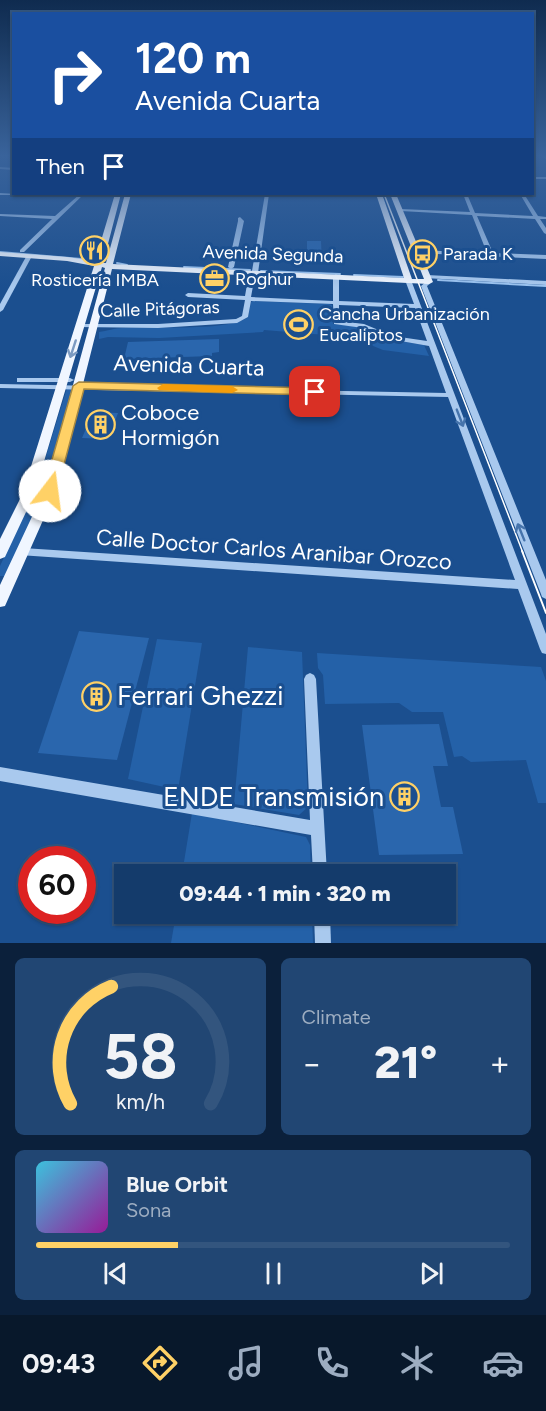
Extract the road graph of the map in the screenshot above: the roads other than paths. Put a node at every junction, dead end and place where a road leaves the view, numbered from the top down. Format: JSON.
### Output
{"nodes":[{"id":1,"x":75,"y":200,"type":"edge"},
{"id":2,"x":116,"y":200,"type":"edge"},
{"id":3,"x":126,"y":200,"type":"edge"},
{"id":4,"x":266,"y":200,"type":"edge"},
{"id":5,"x":381,"y":200,"type":"edge"},
{"id":6,"x":396,"y":200,"type":"edge"},
{"id":7,"x":467,"y":200,"type":"edge"},
{"id":8,"x":526,"y":200,"type":"edge"},
{"id":9,"x":401,"y":210,"type":"junction"},
{"id":10,"x":473,"y":214,"type":"junction"},
{"id":11,"x":0,"y":215,"type":"edge"},
{"id":12,"x":537,"y":217,"type":"junction"},
{"id":13,"x":56,"y":218,"type":"junction"},
{"id":14,"x":240,"y":218,"type":"dead end"},
{"id":15,"x":546,"y":218,"type":"edge"},
{"id":16,"x":546,"y":232,"type":"edge"},
{"id":17,"x":0,"y":249,"type":"edge"},
{"id":18,"x":418,"y":252,"type":"junction"},
{"id":19,"x":0,"y":254,"type":"edge"},
{"id":20,"x":26,"y":254,"type":"junction"},
{"id":21,"x":491,"y":255,"type":"junction"},
{"id":22,"x":546,"y":257,"type":"edge"},
{"id":23,"x":100,"y":261,"type":"junction"},
{"id":24,"x":111,"y":262,"type":"junction"},
{"id":25,"x":231,"y":267,"type":"junction"},
{"id":26,"x":254,"y":271,"type":"junction"},
{"id":27,"x":336,"y":276,"type":"junction"},
{"id":28,"x":408,"y":278,"type":"junction"},
{"id":29,"x":428,"y":279,"type":"junction"},
{"id":30,"x":546,"y":283,"type":"edge"},
{"id":31,"x":188,"y":295,"type":"dead end"},
{"id":32,"x":248,"y":298,"type":"junction"},
{"id":33,"x":335,"y":303,"type":"junction"},
{"id":34,"x":417,"y":306,"type":"junction"},
{"id":35,"x":0,"y":310,"type":"edge"},
{"id":36,"x":94,"y":325,"type":"junction"},
{"id":37,"x":80,"y":326,"type":"junction"},
{"id":38,"x":430,"y":344,"type":"junction"},
{"id":39,"x":0,"y":380,"type":"edge"},
{"id":40,"x":80,"y":383,"type":"junction"},
{"id":41,"x":62,"y":384,"type":"junction"},
{"id":42,"x":0,"y":386,"type":"edge"},
{"id":43,"x":450,"y":392,"type":"junction"},
{"id":44,"x":23,"y":552,"type":"junction"},
{"id":45,"x":0,"y":553,"type":"edge"},
{"id":46,"x":522,"y":585,"type":"junction"},
{"id":47,"x":2,"y":593,"type":"edge"},
{"id":48,"x":546,"y":594,"type":"edge"},
{"id":49,"x":546,"y":649,"type":"edge"},
{"id":50,"x":310,"y":679,"type":"dead end"},
{"id":51,"x":0,"y":774,"type":"edge"},
{"id":52,"x":318,"y":830,"type":"junction"},
{"id":53,"x":320,"y":864,"type":"edge"},
{"id":54,"x":322,"y":924,"type":"edge"},
{"id":55,"x":323,"y":943,"type":"edge"}],
"edges":[{"from":1,"to":13,"type":"street"},
{"from":2,"to":23,"type":"main road"},
{"from":3,"to":24,"type":"main road"},
{"from":4,"to":26,"type":"street"},
{"from":5,"to":28,"type":"main road"},
{"from":6,"to":9,"type":"main road"},
{"from":7,"to":10,"type":"street"},
{"from":8,"to":12,"type":"street"},
{"from":9,"to":10,"type":"street"},
{"from":9,"to":18,"type":"main road"},
{"from":10,"to":12,"type":"street"},
{"from":10,"to":21,"type":"street"},
{"from":11,"to":13,"type":"street"},
{"from":12,"to":15,"type":"street"},
{"from":12,"to":16,"type":"street"},
{"from":13,"to":20,"type":"street"},
{"from":14,"to":25,"type":"street"},
{"from":17,"to":20,"type":"main road","name":"Avenida Segunda"},
{"from":18,"to":21,"type":"street"},
{"from":18,"to":29,"type":"main road"},
{"from":19,"to":20,"type":"main road","name":"Avenida Segunda"},
{"from":20,"to":23,"type":"main road","name":"Avenida Segunda"},
{"from":20,"to":35,"type":"street"},
{"from":21,"to":22,"type":"street"},
{"from":23,"to":24,"type":"main road","name":"Avenida Segunda"},
{"from":23,"to":24,"type":"main road"},
{"from":23,"to":37,"type":"main road"},
{"from":24,"to":25,"type":"main road","name":"Avenida Segunda"},
{"from":24,"to":26,"type":"main road","name":"Avenida Segunda"},
{"from":24,"to":36,"type":"main road"},
{"from":25,"to":26,"type":"main road","name":"Avenida Segunda"},
{"from":26,"to":27,"type":"main road","name":"Avenida Segunda"},
{"from":26,"to":28,"type":"main road","name":"Avenida Segunda"},
{"from":26,"to":32,"type":"street"},
{"from":27,"to":28,"type":"main road","name":"Avenida Segunda"},
{"from":27,"to":33,"type":"street"},
{"from":28,"to":29,"type":"main road","name":"Avenida Segunda"},
{"from":28,"to":34,"type":"street"},
{"from":29,"to":30,"type":"street","name":"Avenida Segunda"},
{"from":48,"to":29,"type":"street","one_way":true},
{"from":31,"to":32,"type":"street"},
{"from":32,"to":33,"type":"street"},
{"from":32,"to":36,"type":"street","name":"Calle Pitágoras"},
{"from":33,"to":34,"type":"street"},
{"from":33,"to":38,"type":"street"},
{"from":34,"to":38,"type":"street"},
{"from":36,"to":37,"type":"street","name":"Calle Pitágoras"},
{"from":36,"to":40,"type":"main road"},
{"from":37,"to":41,"type":"main road","one_way":true},
{"from":38,"to":43,"type":"street"},
{"from":39,"to":41,"type":"street","name":"Avenida Cuarta"},
{"from":40,"to":41,"type":"street","name":"Avenida Cuarta"},
{"from":40,"to":43,"type":"street","name":"Avenida Cuarta"},
{"from":40,"to":44,"type":"main road"},
{"from":41,"to":42,"type":"street","name":"Avenida Cuarta"},
{"from":41,"to":45,"type":"main road"},
{"from":43,"to":46,"type":"street","one_way":true},
{"from":44,"to":46,"type":"street","name":"Calle Doctor Carlos Aranibar Orozco"},
{"from":44,"to":47,"type":"main road"},
{"from":46,"to":49,"type":"street"},
{"from":50,"to":52,"type":"street"},
{"from":51,"to":52,"type":"street"},
{"from":52,"to":53,"type":"street"},
{"from":54,"to":55,"type":"street"}]}
